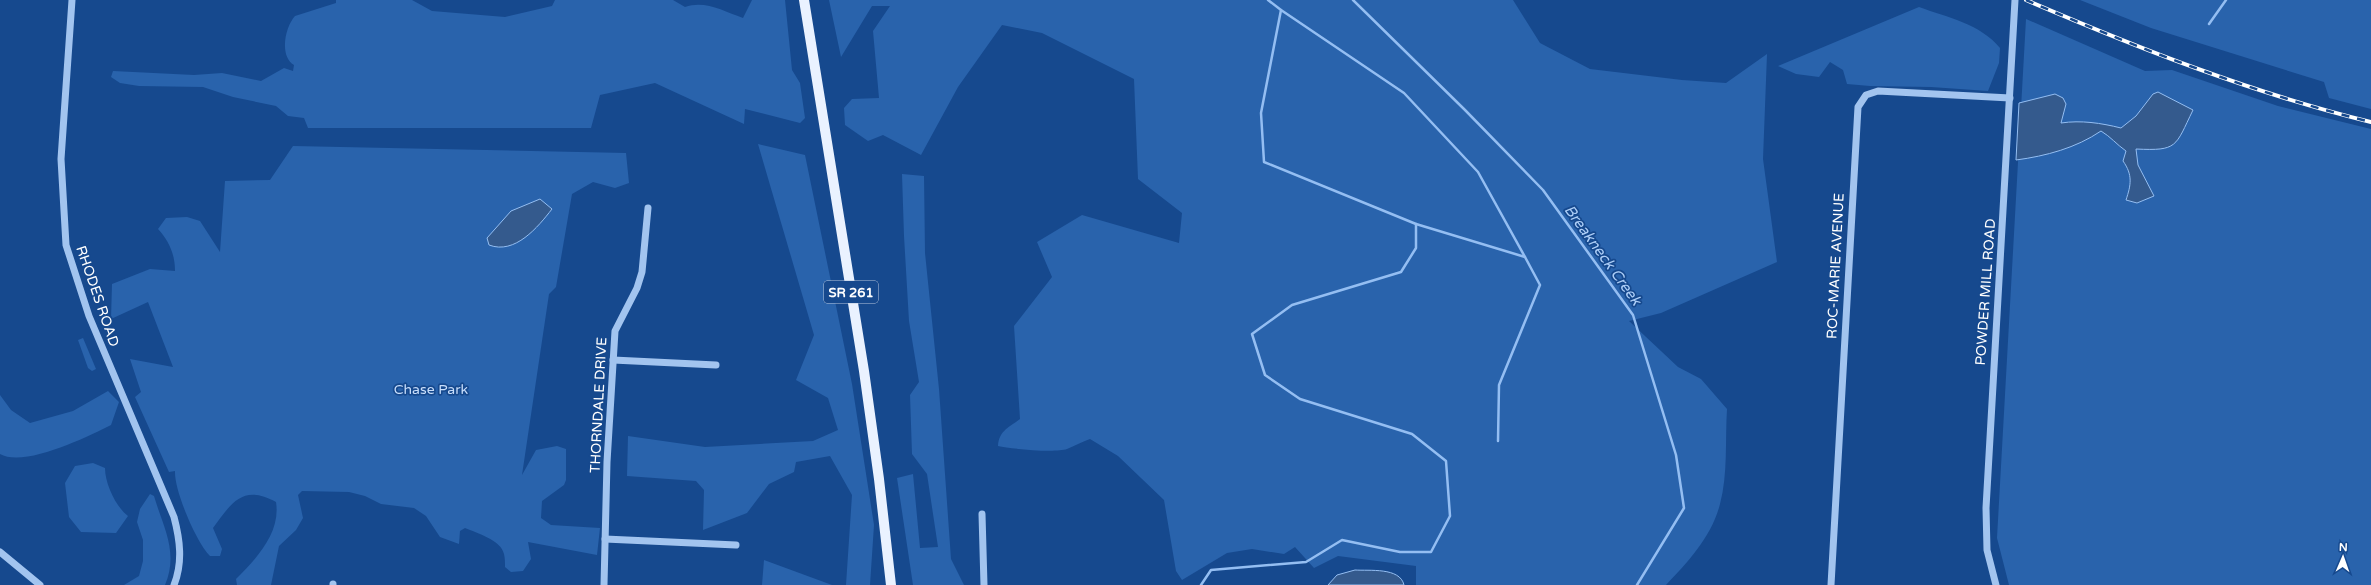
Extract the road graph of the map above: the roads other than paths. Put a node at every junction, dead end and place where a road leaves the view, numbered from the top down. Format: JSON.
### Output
{"nodes":[{"id":1,"x":72,"y":0,"type":"edge"},
{"id":2,"x":804,"y":0,"type":"edge"},
{"id":3,"x":2015,"y":0,"type":"edge"},
{"id":4,"x":2010,"y":98,"type":"junction"},
{"id":5,"x":648,"y":208,"type":"dead end"},
{"id":6,"x":613,"y":360,"type":"junction"},
{"id":7,"x":716,"y":365,"type":"dead end"},
{"id":8,"x":982,"y":514,"type":"dead end"},
{"id":9,"x":605,"y":539,"type":"junction"},
{"id":10,"x":736,"y":545,"type":"dead end"},
{"id":11,"x":0,"y":552,"type":"edge"},
{"id":12,"x":40,"y":585,"type":"edge"},
{"id":13,"x":174,"y":585,"type":"edge"},
{"id":14,"x":604,"y":585,"type":"edge"},
{"id":15,"x":891,"y":585,"type":"edge"},
{"id":16,"x":984,"y":585,"type":"edge"},
{"id":17,"x":1831,"y":585,"type":"edge"},
{"id":18,"x":1996,"y":585,"type":"edge"}],
"edges":[{"from":1,"to":13,"type":"street","name":"RHODES ROAD"},
{"from":2,"to":15,"type":"main road","number":"SR 261"},
{"from":3,"to":4,"type":"street","name":"POWDER MILL ROAD"},
{"from":4,"to":17,"type":"street","name":"ROC-MARIE AVENUE"},
{"from":4,"to":18,"type":"street","name":"POWDER MILL ROAD"},
{"from":5,"to":6,"type":"street","name":"THORNDALE DRIVE"},
{"from":6,"to":7,"type":"street"},
{"from":6,"to":9,"type":"street","name":"THORNDALE DRIVE"},
{"from":8,"to":16,"type":"street"},
{"from":9,"to":10,"type":"street"},
{"from":9,"to":14,"type":"street","name":"THORNDALE DRIVE"},
{"from":11,"to":12,"type":"street"}]}
